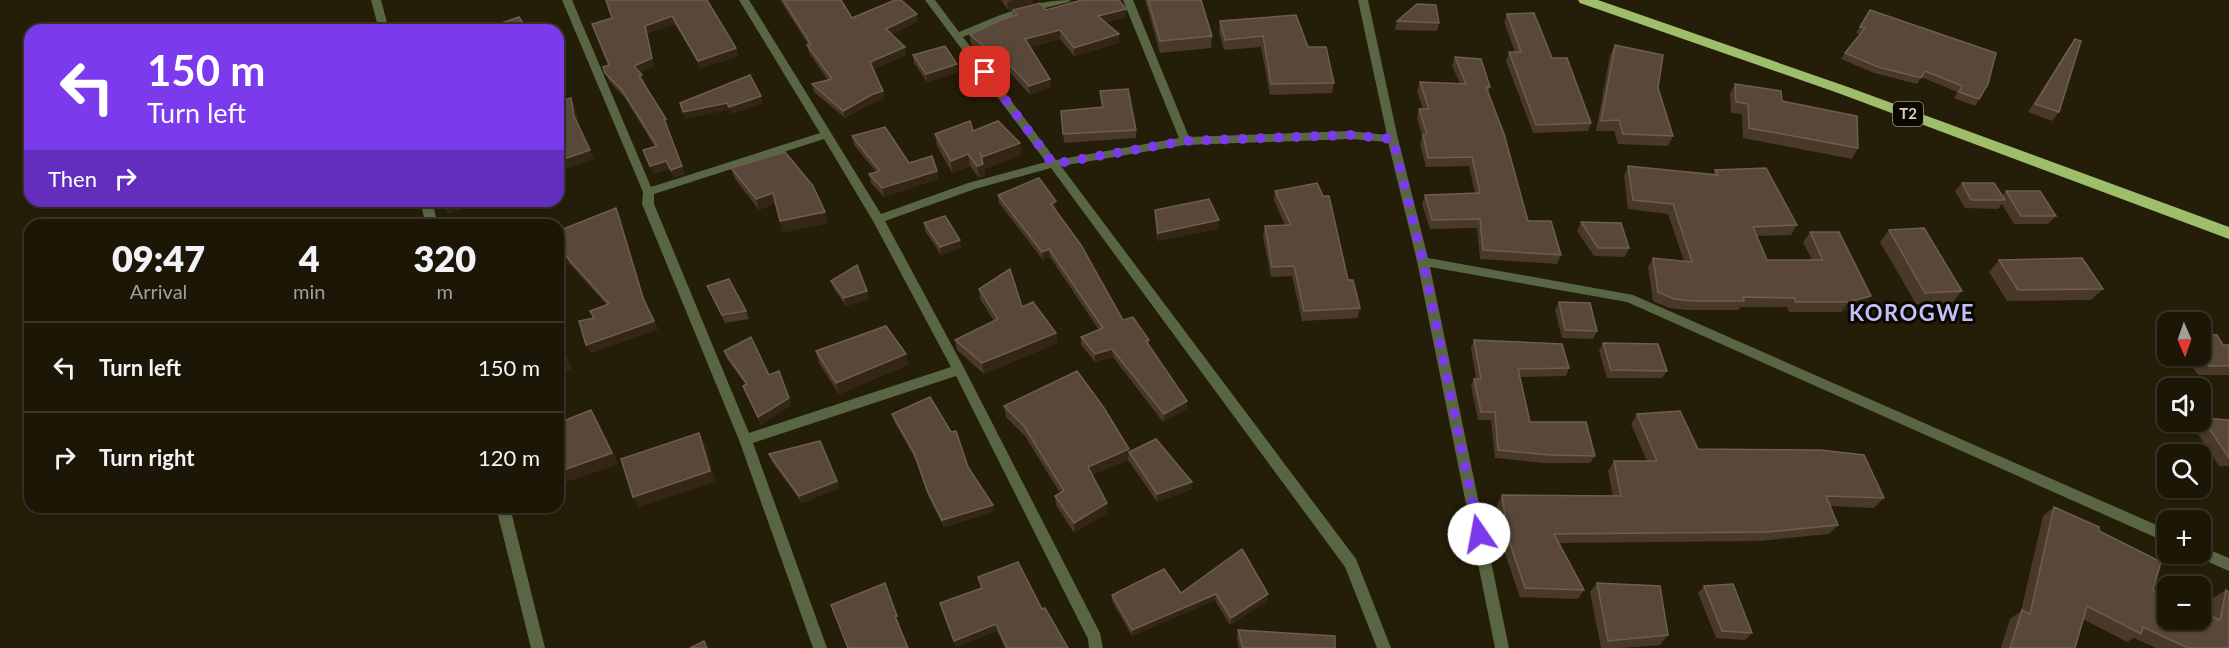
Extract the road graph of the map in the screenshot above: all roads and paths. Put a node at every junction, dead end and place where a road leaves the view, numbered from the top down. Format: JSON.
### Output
{"nodes":[{"id":1,"x":376,"y":0,"type":"edge"},
{"id":2,"x":567,"y":0,"type":"edge"},
{"id":3,"x":744,"y":0,"type":"edge"},
{"id":4,"x":930,"y":0,"type":"edge"},
{"id":5,"x":1066,"y":0,"type":"edge"},
{"id":6,"x":1128,"y":0,"type":"edge"},
{"id":7,"x":1363,"y":0,"type":"edge"},
{"id":8,"x":1585,"y":0,"type":"edge"},
{"id":9,"x":382,"y":24,"type":"edge"},
{"id":10,"x":957,"y":36,"type":"junction"},
{"id":11,"x":826,"y":135,"type":"junction"},
{"id":12,"x":1393,"y":139,"type":"junction"},
{"id":13,"x":1185,"y":141,"type":"junction"},
{"id":14,"x":1053,"y":164,"type":"junction"},
{"id":15,"x":648,"y":192,"type":"junction"},
{"id":16,"x":878,"y":219,"type":"junction"},
{"id":17,"x":2229,"y":233,"type":"edge"},
{"id":18,"x":1423,"y":261,"type":"junction"},
{"id":19,"x":959,"y":370,"type":"junction"},
{"id":20,"x":745,"y":440,"type":"junction"},
{"id":21,"x":504,"y":513,"type":"edge"},
{"id":22,"x":2157,"y":532,"type":"edge"},
{"id":23,"x":2211,"y":557,"type":"edge"},
{"id":24,"x":2229,"y":565,"type":"edge"},
{"id":25,"x":538,"y":648,"type":"edge"},
{"id":26,"x":820,"y":648,"type":"edge"},
{"id":27,"x":1096,"y":648,"type":"edge"},
{"id":28,"x":1384,"y":648,"type":"edge"},
{"id":29,"x":1502,"y":648,"type":"edge"}],
"edges":[{"from":1,"to":9,"type":"street"},
{"from":2,"to":15,"type":"street"},
{"from":3,"to":11,"type":"street"},
{"from":4,"to":10,"type":"street"},
{"from":5,"to":10,"type":"street"},
{"from":6,"to":13,"type":"street"},
{"from":7,"to":12,"type":"street"},
{"from":8,"to":17,"type":"highway","number":"T2"},
{"from":10,"to":14,"type":"street"},
{"from":11,"to":15,"type":"street"},
{"from":11,"to":16,"type":"street"},
{"from":12,"to":13,"type":"street"},
{"from":12,"to":18,"type":"street"},
{"from":13,"to":14,"type":"street"},
{"from":14,"to":16,"type":"street"},
{"from":14,"to":28,"type":"street"},
{"from":15,"to":20,"type":"street"},
{"from":16,"to":19,"type":"street"},
{"from":18,"to":22,"type":"street"},
{"from":18,"to":29,"type":"street"},
{"from":19,"to":20,"type":"street"},
{"from":19,"to":27,"type":"street"},
{"from":20,"to":26,"type":"street"},
{"from":21,"to":25,"type":"street"},
{"from":23,"to":24,"type":"street"}]}
